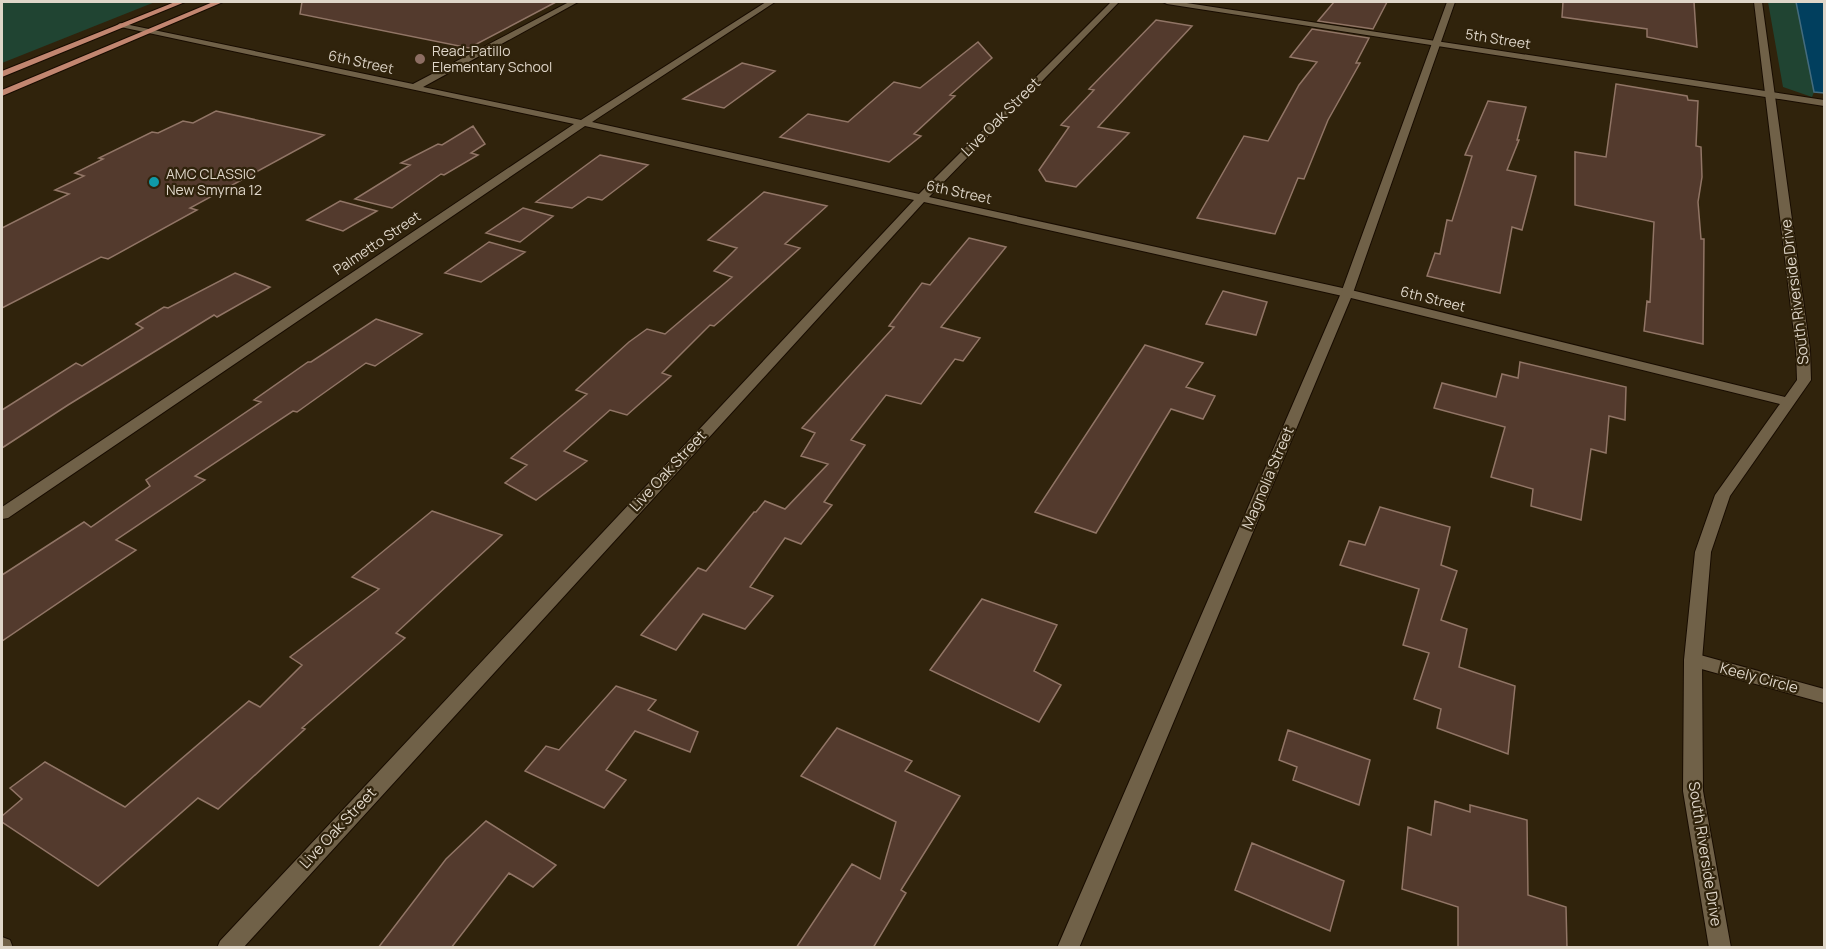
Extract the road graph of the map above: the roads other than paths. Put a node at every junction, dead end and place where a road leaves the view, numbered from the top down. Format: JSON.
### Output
{"nodes":[{"id":1,"x":181,"y":2,"type":"edge"},
{"id":2,"x":219,"y":2,"type":"edge"},
{"id":3,"x":574,"y":2,"type":"edge"},
{"id":4,"x":771,"y":2,"type":"edge"},
{"id":5,"x":1115,"y":2,"type":"edge"},
{"id":6,"x":1167,"y":2,"type":"edge"},
{"id":7,"x":1451,"y":2,"type":"edge"},
{"id":8,"x":1758,"y":2,"type":"edge"},
{"id":9,"x":120,"y":26,"type":"junction"},
{"id":10,"x":147,"y":32,"type":"junction"},
{"id":11,"x":1436,"y":43,"type":"junction"},
{"id":12,"x":2,"y":74,"type":"edge"},
{"id":13,"x":413,"y":88,"type":"junction"},
{"id":14,"x":2,"y":93,"type":"edge"},
{"id":15,"x":1771,"y":95,"type":"junction"},
{"id":16,"x":1824,"y":104,"type":"edge"},
{"id":17,"x":583,"y":123,"type":"junction"},
{"id":18,"x":921,"y":199,"type":"junction"},
{"id":19,"x":1347,"y":293,"type":"junction"},
{"id":20,"x":1788,"y":402,"type":"junction"},
{"id":21,"x":2,"y":514,"type":"edge"},
{"id":22,"x":1693,"y":660,"type":"junction"},
{"id":23,"x":1824,"y":696,"type":"edge"},
{"id":24,"x":228,"y":948,"type":"edge"},
{"id":25,"x":1068,"y":948,"type":"edge"},
{"id":26,"x":1720,"y":948,"type":"edge"}],
"edges":[{"from":1,"to":9,"type":"main road"},
{"from":2,"to":10,"type":"main road"},
{"from":3,"to":13,"type":"street"},
{"from":4,"to":17,"type":"street","name":"Palmetto Street"},
{"from":5,"to":18,"type":"street","name":"Live Oak Street"},
{"from":6,"to":11,"type":"street","name":"5th Street"},
{"from":7,"to":11,"type":"street","name":"Magnolia Street"},
{"from":8,"to":15,"type":"street","name":"South Riverside Drive"},
{"from":9,"to":10,"type":"street","name":"6th Street"},
{"from":9,"to":12,"type":"main road"},
{"from":10,"to":13,"type":"street","name":"6th Street"},
{"from":10,"to":14,"type":"main road"},
{"from":11,"to":15,"type":"street","name":"5th Street"},
{"from":11,"to":19,"type":"street","name":"Magnolia Street"},
{"from":13,"to":17,"type":"street","name":"6th Street"},
{"from":15,"to":16,"type":"street","name":"5th Street"},
{"from":15,"to":20,"type":"street","name":"South Riverside Drive"},
{"from":17,"to":18,"type":"street","name":"6th Street"},
{"from":17,"to":21,"type":"street","name":"Palmetto Street"},
{"from":18,"to":19,"type":"street","name":"6th Street"},
{"from":18,"to":24,"type":"street","name":"Live Oak Street"},
{"from":19,"to":20,"type":"street","name":"6th Street"},
{"from":19,"to":25,"type":"street","name":"Magnolia Street"},
{"from":20,"to":22,"type":"street","name":"South Riverside Drive"},
{"from":22,"to":23,"type":"street","name":"Keely Circle"},
{"from":22,"to":26,"type":"street","name":"South Riverside Drive"}]}
